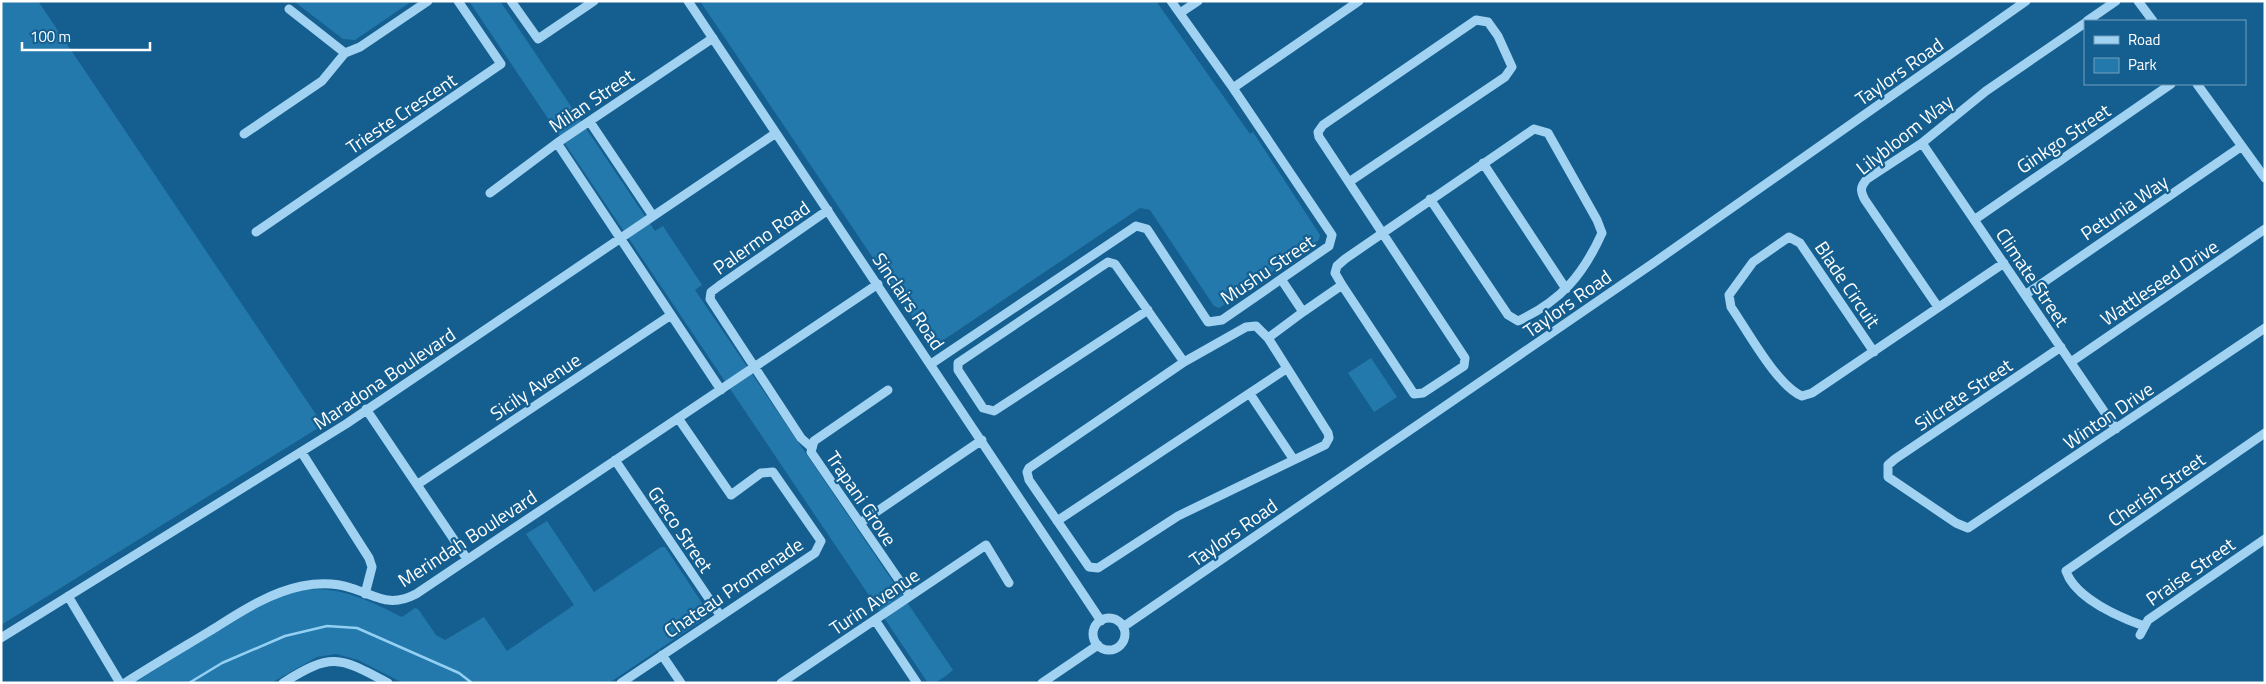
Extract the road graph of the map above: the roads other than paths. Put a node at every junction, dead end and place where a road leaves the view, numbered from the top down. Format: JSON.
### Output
{"nodes":[{"id":1,"x":428,"y":1,"type":"edge"},
{"id":2,"x":458,"y":1,"type":"edge"},
{"id":3,"x":512,"y":1,"type":"edge"},
{"id":4,"x":594,"y":1,"type":"edge"},
{"id":5,"x":688,"y":1,"type":"edge"},
{"id":6,"x":1171,"y":1,"type":"edge"},
{"id":7,"x":1198,"y":1,"type":"edge"},
{"id":8,"x":1359,"y":1,"type":"edge"},
{"id":9,"x":2026,"y":1,"type":"edge"},
{"id":10,"x":2116,"y":1,"type":"edge"},
{"id":11,"x":2138,"y":1,"type":"edge"},
{"id":12,"x":289,"y":9,"type":"dead end"},
{"id":13,"x":1180,"y":13,"type":"junction"},
{"id":14,"x":2089,"y":20,"type":"edge"},
{"id":15,"x":2152,"y":20,"type":"edge"},
{"id":16,"x":2084,"y":23,"type":"edge"},
{"id":17,"x":712,"y":38,"type":"junction"},
{"id":18,"x":345,"y":53,"type":"junction"},
{"id":19,"x":2170,"y":85,"type":"edge"},
{"id":20,"x":2198,"y":85,"type":"edge"},
{"id":21,"x":1233,"y":88,"type":"junction"},
{"id":22,"x":590,"y":122,"type":"junction"},
{"id":23,"x":776,"y":133,"type":"junction"},
{"id":24,"x":244,"y":134,"type":"dead end"},
{"id":25,"x":557,"y":143,"type":"junction"},
{"id":26,"x":1922,"y":143,"type":"junction"},
{"id":27,"x":2242,"y":146,"type":"junction"},
{"id":28,"x":1483,"y":163,"type":"junction"},
{"id":29,"x":2265,"y":178,"type":"edge"},
{"id":30,"x":1349,"y":182,"type":"junction"},
{"id":31,"x":490,"y":193,"type":"dead end"},
{"id":32,"x":1430,"y":199,"type":"junction"},
{"id":33,"x":828,"y":210,"type":"junction"},
{"id":34,"x":653,"y":216,"type":"junction"},
{"id":35,"x":1974,"y":220,"type":"junction"},
{"id":36,"x":2265,"y":229,"type":"edge"},
{"id":37,"x":256,"y":232,"type":"dead end"},
{"id":38,"x":1382,"y":233,"type":"junction"},
{"id":39,"x":620,"y":238,"type":"junction"},
{"id":40,"x":2004,"y":263,"type":"junction"},
{"id":41,"x":1281,"y":279,"type":"junction"},
{"id":42,"x":878,"y":284,"type":"junction"},
{"id":43,"x":1342,"y":285,"type":"junction"},
{"id":44,"x":1566,"y":289,"type":"junction"},
{"id":45,"x":2025,"y":295,"type":"junction"},
{"id":46,"x":1938,"y":308,"type":"junction"},
{"id":47,"x":1148,"y":310,"type":"junction"},
{"id":48,"x":1303,"y":312,"type":"junction"},
{"id":49,"x":671,"y":315,"type":"junction"},
{"id":50,"x":2265,"y":328,"type":"edge"},
{"id":51,"x":1268,"y":338,"type":"junction"},
{"id":52,"x":2061,"y":347,"type":"junction"},
{"id":53,"x":1874,"y":352,"type":"junction"},
{"id":54,"x":1184,"y":362,"type":"junction"},
{"id":55,"x":2071,"y":362,"type":"junction"},
{"id":56,"x":931,"y":364,"type":"junction"},
{"id":57,"x":754,"y":367,"type":"junction"},
{"id":58,"x":1286,"y":369,"type":"junction"},
{"id":59,"x":721,"y":390,"type":"junction"},
{"id":60,"x":888,"y":390,"type":"dead end"},
{"id":61,"x":1250,"y":394,"type":"junction"},
{"id":62,"x":366,"y":410,"type":"junction"},
{"id":63,"x":678,"y":418,"type":"junction"},
{"id":64,"x":2116,"y":430,"type":"junction"},
{"id":65,"x":2265,"y":433,"type":"edge"},
{"id":66,"x":982,"y":440,"type":"junction"},
{"id":67,"x":811,"y":447,"type":"junction"},
{"id":68,"x":302,"y":453,"type":"junction"},
{"id":69,"x":615,"y":460,"type":"junction"},
{"id":70,"x":1294,"y":460,"type":"junction"},
{"id":71,"x":418,"y":484,"type":"junction"},
{"id":72,"x":1057,"y":521,"type":"junction"},
{"id":73,"x":860,"y":523,"type":"junction"},
{"id":74,"x":1968,"y":528,"type":"joint"},
{"id":75,"x":2265,"y":539,"type":"edge"},
{"id":76,"x":467,"y":559,"type":"junction"},
{"id":77,"x":1009,"y":583,"type":"dead end"},
{"id":78,"x":365,"y":594,"type":"junction"},
{"id":79,"x":68,"y":596,"type":"junction"},
{"id":80,"x":910,"y":596,"type":"junction"},
{"id":81,"x":720,"y":615,"type":"junction"},
{"id":82,"x":875,"y":620,"type":"junction"},
{"id":83,"x":1101,"y":621,"type":"junction"},
{"id":84,"x":1123,"y":627,"type":"junction"},
{"id":85,"x":2142,"y":630,"type":"joint"},
{"id":86,"x":1,"y":638,"type":"edge"},
{"id":87,"x":1098,"y":645,"type":"junction"},
{"id":88,"x":662,"y":655,"type":"junction"},
{"id":89,"x":120,"y":683,"type":"edge"},
{"id":90,"x":125,"y":683,"type":"edge"},
{"id":91,"x":283,"y":683,"type":"edge"},
{"id":92,"x":388,"y":683,"type":"edge"},
{"id":93,"x":621,"y":683,"type":"edge"},
{"id":94,"x":681,"y":683,"type":"edge"},
{"id":95,"x":781,"y":683,"type":"edge"},
{"id":96,"x":917,"y":683,"type":"edge"},
{"id":97,"x":1042,"y":683,"type":"edge"}],
"edges":[{"from":1,"to":18,"type":"street"},
{"from":2,"to":37,"type":"street","name":"Trieste Crescent"},
{"from":3,"to":4,"type":"street"},
{"from":5,"to":17,"type":"street","name":"Sinclairs Road"},
{"from":6,"to":13,"type":"street","name":"Mushu Street"},
{"from":7,"to":13,"type":"street"},
{"from":8,"to":21,"type":"street"},
{"from":9,"to":84,"type":"street","name":"Taylors Road"},
{"from":10,"to":14,"type":"street","name":"Lilybloom Way"},
{"from":11,"to":15,"type":"street"},
{"from":12,"to":18,"type":"street"},
{"from":13,"to":21,"type":"street","name":"Mushu Street"},
{"from":16,"to":26,"type":"street","name":"Lilybloom Way"},
{"from":17,"to":22,"type":"street","name":"Milan Street"},
{"from":17,"to":23,"type":"street","name":"Sinclairs Road"},
{"from":18,"to":24,"type":"street"},
{"from":19,"to":35,"type":"street","name":"Ginkgo Street"},
{"from":20,"to":27,"type":"street"},
{"from":21,"to":41,"type":"street","name":"Mushu Street"},
{"from":22,"to":25,"type":"street","name":"Milan Street"},
{"from":22,"to":34,"type":"street"},
{"from":23,"to":33,"type":"street","name":"Sinclairs Road"},
{"from":23,"to":34,"type":"street","name":"Maradona Boulevard"},
{"from":25,"to":31,"type":"street","name":"Milan Street"},
{"from":25,"to":39,"type":"street"},
{"from":26,"to":35,"type":"street","name":"Climate Street"},
{"from":26,"to":46,"type":"street","name":"Lilybloom Way"},
{"from":27,"to":29,"type":"street"},
{"from":27,"to":45,"type":"street","name":"Petunia Way"},
{"from":28,"to":32,"type":"street"},
{"from":28,"to":44,"type":"street"},
{"from":28,"to":44,"type":"street"},
{"from":30,"to":30,"type":"street"},
{"from":30,"to":38,"type":"street"},
{"from":32,"to":38,"type":"street"},
{"from":32,"to":44,"type":"street"},
{"from":33,"to":42,"type":"street","name":"Sinclairs Road"},
{"from":33,"to":57,"type":"street","name":"Palermo Road"},
{"from":34,"to":39,"type":"street","name":"Maradona Boulevard"},
{"from":35,"to":40,"type":"street","name":"Climate Street"},
{"from":36,"to":55,"type":"street","name":"Wattleseed Drive"},
{"from":38,"to":43,"type":"street"},
{"from":38,"to":43,"type":"street"},
{"from":39,"to":49,"type":"street"},
{"from":39,"to":62,"type":"street","name":"Maradona Boulevard"},
{"from":40,"to":45,"type":"street","name":"Climate Street"},
{"from":40,"to":46,"type":"street","name":"Blade Circuit"},
{"from":41,"to":48,"type":"street"},
{"from":41,"to":56,"type":"street","name":"Mushu Street"},
{"from":42,"to":56,"type":"street","name":"Sinclairs Road"},
{"from":42,"to":57,"type":"street","name":"Merindah Boulevard"},
{"from":43,"to":48,"type":"street"},
{"from":45,"to":52,"type":"street","name":"Climate Street"},
{"from":46,"to":53,"type":"street","name":"Blade Circuit"},
{"from":47,"to":47,"type":"street"},
{"from":47,"to":54,"type":"street"},
{"from":48,"to":51,"type":"street"},
{"from":49,"to":59,"type":"street"},
{"from":49,"to":71,"type":"street","name":"Sicily Avenue"},
{"from":50,"to":64,"type":"street","name":"Winton Drive"},
{"from":51,"to":54,"type":"street"},
{"from":51,"to":58,"type":"street"},
{"from":52,"to":55,"type":"street","name":"Climate Street"},
{"from":52,"to":74,"type":"street","name":"Silcrete Street"},
{"from":53,"to":53,"type":"street","name":"Blade Circuit"},
{"from":54,"to":72,"type":"street"},
{"from":55,"to":64,"type":"street","name":"Climate Street"},
{"from":56,"to":66,"type":"street","name":"Sinclairs Road"},
{"from":57,"to":59,"type":"street","name":"Merindah Boulevard"},
{"from":57,"to":67,"type":"street","name":"Palermo Road"},
{"from":58,"to":61,"type":"street"},
{"from":58,"to":70,"type":"street"},
{"from":59,"to":63,"type":"street","name":"Merindah Boulevard"},
{"from":60,"to":67,"type":"street","name":"Trapani Grove"},
{"from":61,"to":70,"type":"street"},
{"from":61,"to":72,"type":"street"},
{"from":62,"to":68,"type":"street","name":"Maradona Boulevard"},
{"from":62,"to":71,"type":"street"},
{"from":63,"to":69,"type":"street","name":"Merindah Boulevard"},
{"from":63,"to":81,"type":"street","name":"Chateau Promenade"},
{"from":64,"to":74,"type":"street","name":"Winton Drive"},
{"from":65,"to":85,"type":"street","name":"Cherish Street"},
{"from":66,"to":73,"type":"street"},
{"from":66,"to":83,"type":"street","name":"Sinclairs Road"},
{"from":67,"to":73,"type":"street","name":"Trapani Grove"},
{"from":68,"to":78,"type":"street"},
{"from":68,"to":79,"type":"street","name":"Maradona Boulevard"},
{"from":69,"to":76,"type":"street","name":"Merindah Boulevard"},
{"from":69,"to":81,"type":"street","name":"Greco Street"},
{"from":70,"to":72,"type":"street"},
{"from":71,"to":76,"type":"street"},
{"from":73,"to":80,"type":"street","name":"Trapani Grove"},
{"from":75,"to":85,"type":"street","name":"Praise Street"},
{"from":76,"to":78,"type":"street","name":"Merindah Boulevard"},
{"from":77,"to":80,"type":"street","name":"Turin Avenue"},
{"from":78,"to":90,"type":"street","name":"Merindah Boulevard"},
{"from":79,"to":86,"type":"street","name":"Maradona Boulevard"},
{"from":79,"to":89,"type":"street"},
{"from":80,"to":82,"type":"street","name":"Turin Avenue"},
{"from":81,"to":88,"type":"street","name":"Chateau Promenade"},
{"from":82,"to":95,"type":"street","name":"Turin Avenue"},
{"from":82,"to":96,"type":"street"},
{"from":83,"to":84,"type":"street"},
{"from":83,"to":87,"type":"street"},
{"from":84,"to":87,"type":"street"},
{"from":87,"to":97,"type":"street"},
{"from":88,"to":93,"type":"street","name":"Chateau Promenade"},
{"from":88,"to":94,"type":"street"},
{"from":91,"to":92,"type":"street"}]}
